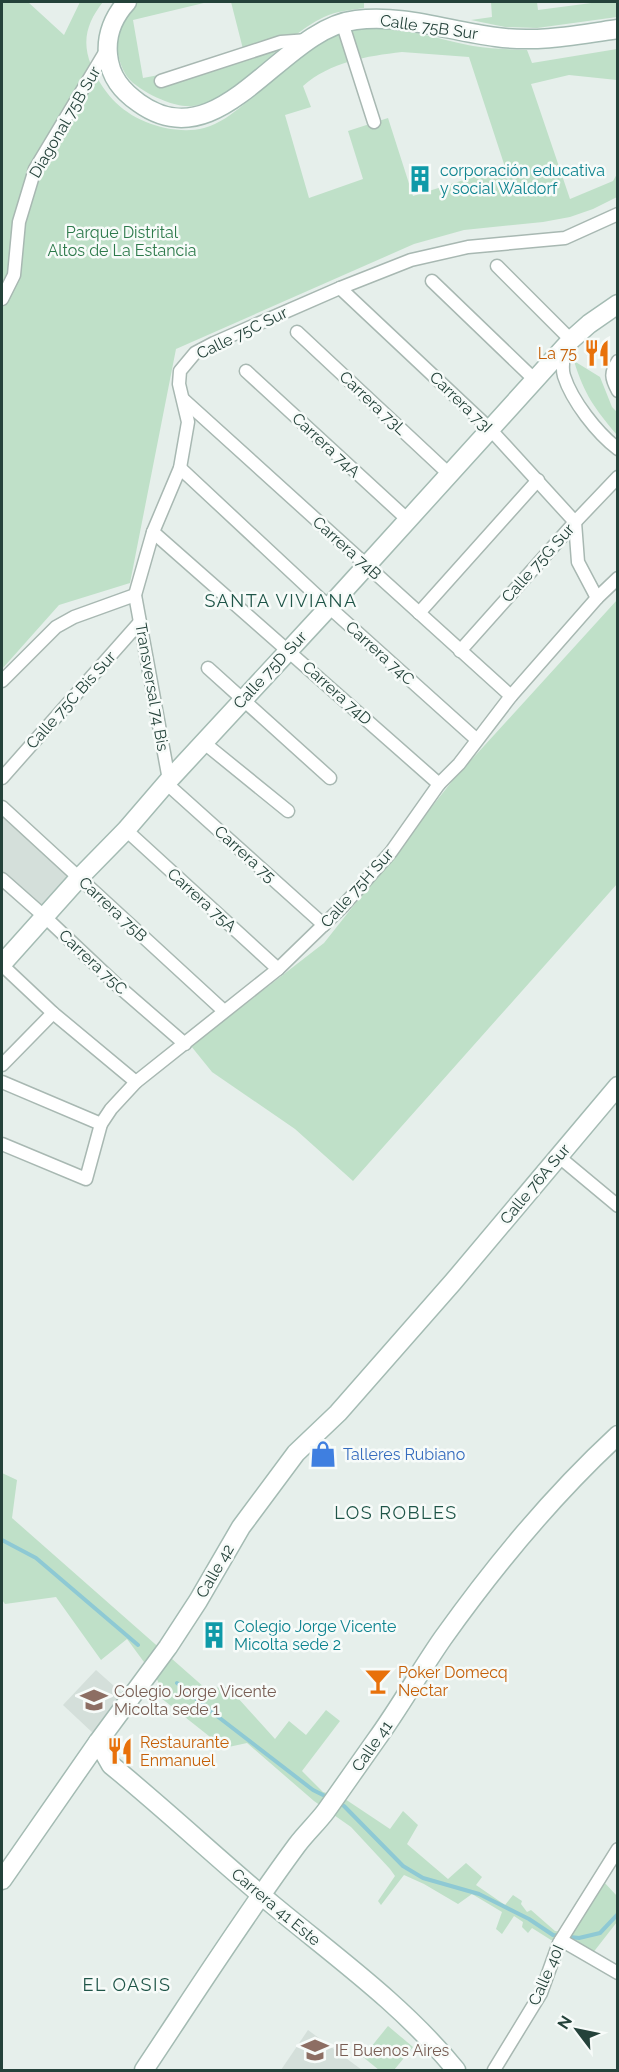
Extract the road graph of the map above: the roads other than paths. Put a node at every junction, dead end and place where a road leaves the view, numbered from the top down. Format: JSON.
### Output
{"nodes":[{"id":1,"x":127,"y":2,"type":"edge"},
{"id":2,"x":342,"y":22,"type":"junction"},
{"id":3,"x":618,"y":29,"type":"edge"},
{"id":4,"x":309,"y":40,"type":"junction"},
{"id":5,"x":107,"y":49,"type":"junction"},
{"id":6,"x":161,"y":81,"type":"dead end"},
{"id":7,"x":374,"y":122,"type":"dead end"},
{"id":8,"x":618,"y":214,"type":"edge"},
{"id":9,"x":497,"y":266,"type":"dead end"},
{"id":10,"x":432,"y":281,"type":"dead end"},
{"id":11,"x":340,"y":288,"type":"junction"},
{"id":12,"x":2,"y":299,"type":"edge"},
{"id":13,"x":618,"y":304,"type":"edge"},
{"id":14,"x":297,"y":332,"type":"dead end"},
{"id":15,"x":568,"y":343,"type":"junction"},
{"id":16,"x":614,"y":366,"type":"edge"},
{"id":17,"x":246,"y":371,"type":"dead end"},
{"id":18,"x":536,"y":381,"type":"junction"},
{"id":19,"x":618,"y":391,"type":"edge"},
{"id":20,"x":184,"y":400,"type":"junction"},
{"id":21,"x":490,"y":429,"type":"junction"},
{"id":22,"x":618,"y":449,"type":"edge"},
{"id":23,"x":180,"y":468,"type":"junction"},
{"id":24,"x":449,"y":474,"type":"junction"},
{"id":25,"x":618,"y":477,"type":"edge"},
{"id":26,"x":538,"y":480,"type":"junction"},
{"id":27,"x":407,"y":519,"type":"junction"},
{"id":28,"x":575,"y":522,"type":"junction"},
{"id":29,"x":153,"y":532,"type":"junction"},
{"id":30,"x":365,"y":565,"type":"junction"},
{"id":31,"x":618,"y":578,"type":"edge"},
{"id":32,"x":135,"y":595,"type":"junction"},
{"id":33,"x":597,"y":598,"type":"junction"},
{"id":34,"x":329,"y":607,"type":"junction"},
{"id":35,"x":420,"y":613,"type":"junction"},
{"id":36,"x":140,"y":622,"type":"junction"},
{"id":37,"x":289,"y":650,"type":"junction"},
{"id":38,"x":460,"y":651,"type":"junction"},
{"id":39,"x":208,"y":668,"type":"dead end"},
{"id":40,"x":2,"y":681,"type":"edge"},
{"id":41,"x":511,"y":696,"type":"junction"},
{"id":42,"x":243,"y":699,"type":"junction"},
{"id":43,"x":476,"y":739,"type":"junction"},
{"id":44,"x":203,"y":742,"type":"junction"},
{"id":45,"x":2,"y":778,"type":"edge"},
{"id":46,"x":330,"y":778,"type":"dead end"},
{"id":47,"x":167,"y":782,"type":"junction"},
{"id":48,"x":439,"y":784,"type":"junction"},
{"id":49,"x":2,"y":807,"type":"edge"},
{"id":50,"x":288,"y":811,"type":"dead end"},
{"id":51,"x":126,"y":830,"type":"junction"},
{"id":52,"x":79,"y":878,"type":"junction"},
{"id":53,"x":2,"y":879,"type":"edge"},
{"id":54,"x":45,"y":917,"type":"junction"},
{"id":55,"x":324,"y":925,"type":"junction"},
{"id":56,"x":2,"y":965,"type":"edge"},
{"id":57,"x":278,"y":969,"type":"junction"},
{"id":58,"x":224,"y":1011,"type":"junction"},
{"id":59,"x":53,"y":1013,"type":"junction"},
{"id":60,"x":185,"y":1044,"type":"junction"},
{"id":61,"x":2,"y":1065,"type":"edge"},
{"id":62,"x":2,"y":1082,"type":"edge"},
{"id":63,"x":136,"y":1082,"type":"junction"},
{"id":64,"x":618,"y":1086,"type":"edge"},
{"id":65,"x":101,"y":1124,"type":"junction"},
{"id":66,"x":2,"y":1144,"type":"edge"},
{"id":67,"x":558,"y":1156,"type":"junction"},
{"id":68,"x":618,"y":1206,"type":"edge"},
{"id":69,"x":453,"y":1282,"type":"joint"},
{"id":70,"x":618,"y":1435,"type":"edge"},
{"id":71,"x":98,"y":1742,"type":"junction"},
{"id":72,"x":618,"y":1849,"type":"edge"},
{"id":73,"x":2,"y":1880,"type":"edge"},
{"id":74,"x":262,"y":1895,"type":"junction"},
{"id":75,"x":561,"y":1940,"type":"junction"},
{"id":76,"x":618,"y":1973,"type":"edge"},
{"id":77,"x":144,"y":2070,"type":"edge"},
{"id":78,"x":456,"y":2070,"type":"edge"},
{"id":79,"x":494,"y":2070,"type":"edge"}],
"edges":[{"from":1,"to":5,"type":"street"},
{"from":2,"to":3,"type":"street","name":"Calle 75B Sur"},
{"from":2,"to":4,"type":"street","name":"Calle 75B Sur"},
{"from":2,"to":7,"type":"street"},
{"from":4,"to":5,"type":"street","name":"Calle 75B Sur"},
{"from":4,"to":6,"type":"street"},
{"from":5,"to":12,"type":"street","name":"Diagonal 75B Sur"},
{"from":8,"to":11,"type":"street","name":"Calle 75C Sur"},
{"from":9,"to":15,"type":"street"},
{"from":10,"to":18,"type":"street"},
{"from":11,"to":20,"type":"street","name":"Calle 75C Sur"},
{"from":11,"to":21,"type":"street","name":"Carrera 73I"},
{"from":13,"to":15,"type":"street","name":"Calle 75D Sur"},
{"from":14,"to":24,"type":"street","name":"Carrera 73L"},
{"from":15,"to":18,"type":"street","name":"Calle 75D Sur"},
{"from":15,"to":22,"type":"street"},
{"from":16,"to":19,"type":"street"},
{"from":17,"to":27,"type":"street","name":"Carrera 74A"},
{"from":18,"to":21,"type":"street","name":"Calle 75D Sur"},
{"from":20,"to":23,"type":"street","name":"Calle 75C Sur"},
{"from":20,"to":30,"type":"street","name":"Carrera 74B"},
{"from":21,"to":24,"type":"street","name":"Calle 75D Sur"},
{"from":21,"to":26,"type":"street","name":"Carrera 73I"},
{"from":23,"to":29,"type":"street","name":"Calle 75C Sur"},
{"from":23,"to":34,"type":"street","name":"Carrera 74C"},
{"from":24,"to":27,"type":"street","name":"Calle 75D Sur"},
{"from":25,"to":28,"type":"street","name":"Calle 75G Sur"},
{"from":26,"to":28,"type":"street","name":"Carrera 73I"},
{"from":26,"to":35,"type":"street"},
{"from":27,"to":30,"type":"street","name":"Calle 75D Sur"},
{"from":28,"to":33,"type":"street"},
{"from":28,"to":38,"type":"street","name":"Calle 75G Sur"},
{"from":29,"to":32,"type":"street","name":"Calle 75C Sur"},
{"from":29,"to":37,"type":"street","name":"Carrera 74D"},
{"from":30,"to":34,"type":"street","name":"Calle 75D Sur"},
{"from":30,"to":35,"type":"street","name":"Carrera 74B"},
{"from":31,"to":33,"type":"street","name":"Calle 75H Sur"},
{"from":32,"to":36,"type":"street","name":"Transversal 74 Bis"},
{"from":32,"to":40,"type":"street"},
{"from":33,"to":41,"type":"street","name":"Calle 75H Sur"},
{"from":34,"to":37,"type":"street","name":"Calle 75D Sur"},
{"from":34,"to":43,"type":"street","name":"Carrera 74C"},
{"from":35,"to":38,"type":"street","name":"Carrera 74B"},
{"from":36,"to":45,"type":"street","name":"Calle 75C Bis Sur"},
{"from":36,"to":47,"type":"street","name":"Transversal 74 Bis"},
{"from":37,"to":42,"type":"street","name":"Calle 75D Sur"},
{"from":37,"to":48,"type":"street","name":"Carrera 74D"},
{"from":38,"to":41,"type":"street","name":"Carrera 74B"},
{"from":39,"to":42,"type":"street"},
{"from":41,"to":43,"type":"street","name":"Calle 75H Sur"},
{"from":42,"to":44,"type":"street","name":"Calle 75D Sur"},
{"from":42,"to":46,"type":"street"},
{"from":43,"to":48,"type":"street","name":"Calle 75H Sur"},
{"from":44,"to":47,"type":"street","name":"Calle 75D Sur"},
{"from":44,"to":50,"type":"street"},
{"from":47,"to":51,"type":"street","name":"Calle 75D Sur"},
{"from":47,"to":55,"type":"street","name":"Carrera 75"},
{"from":48,"to":55,"type":"street","name":"Calle 75H Sur"},
{"from":49,"to":52,"type":"street","name":"Carrera 75B"},
{"from":51,"to":52,"type":"street","name":"Calle 75D Sur"},
{"from":51,"to":57,"type":"street","name":"Carrera 75A"},
{"from":52,"to":54,"type":"street","name":"Calle 75D Sur"},
{"from":52,"to":58,"type":"street","name":"Carrera 75B"},
{"from":53,"to":54,"type":"street","name":"Carrera 75C"},
{"from":54,"to":56,"type":"street","name":"Calle 75D Sur"},
{"from":54,"to":60,"type":"street","name":"Carrera 75C"},
{"from":55,"to":57,"type":"street","name":"Calle 75H Sur"},
{"from":56,"to":59,"type":"street"},
{"from":57,"to":58,"type":"street","name":"Calle 75H Sur"},
{"from":58,"to":60,"type":"street","name":"Calle 75H Sur"},
{"from":59,"to":61,"type":"street"},
{"from":59,"to":63,"type":"street"},
{"from":60,"to":63,"type":"street","name":"Calle 75H Sur"},
{"from":62,"to":65,"type":"street"},
{"from":63,"to":65,"type":"street","name":"Calle 75H Sur"},
{"from":64,"to":67,"type":"street","name":"Calle 76A Sur"},
{"from":65,"to":66,"type":"street","name":"Calle 75H Sur"},
{"from":67,"to":68,"type":"street"},
{"from":67,"to":69,"type":"street","name":"Calle 76A Sur"},
{"from":69,"to":71,"type":"street","name":"Calle 42"},
{"from":70,"to":74,"type":"street","name":"Calle 41"},
{"from":71,"to":73,"type":"street","name":"Calle 42"},
{"from":71,"to":74,"type":"street","name":"Carrera 41 Este"},
{"from":72,"to":75,"type":"street","name":"Calle 40I"},
{"from":74,"to":77,"type":"street","name":"Calle 41"},
{"from":74,"to":78,"type":"street","name":"Carrera 41 Este"},
{"from":75,"to":76,"type":"street"},
{"from":75,"to":79,"type":"street","name":"Calle 40I"}]}
